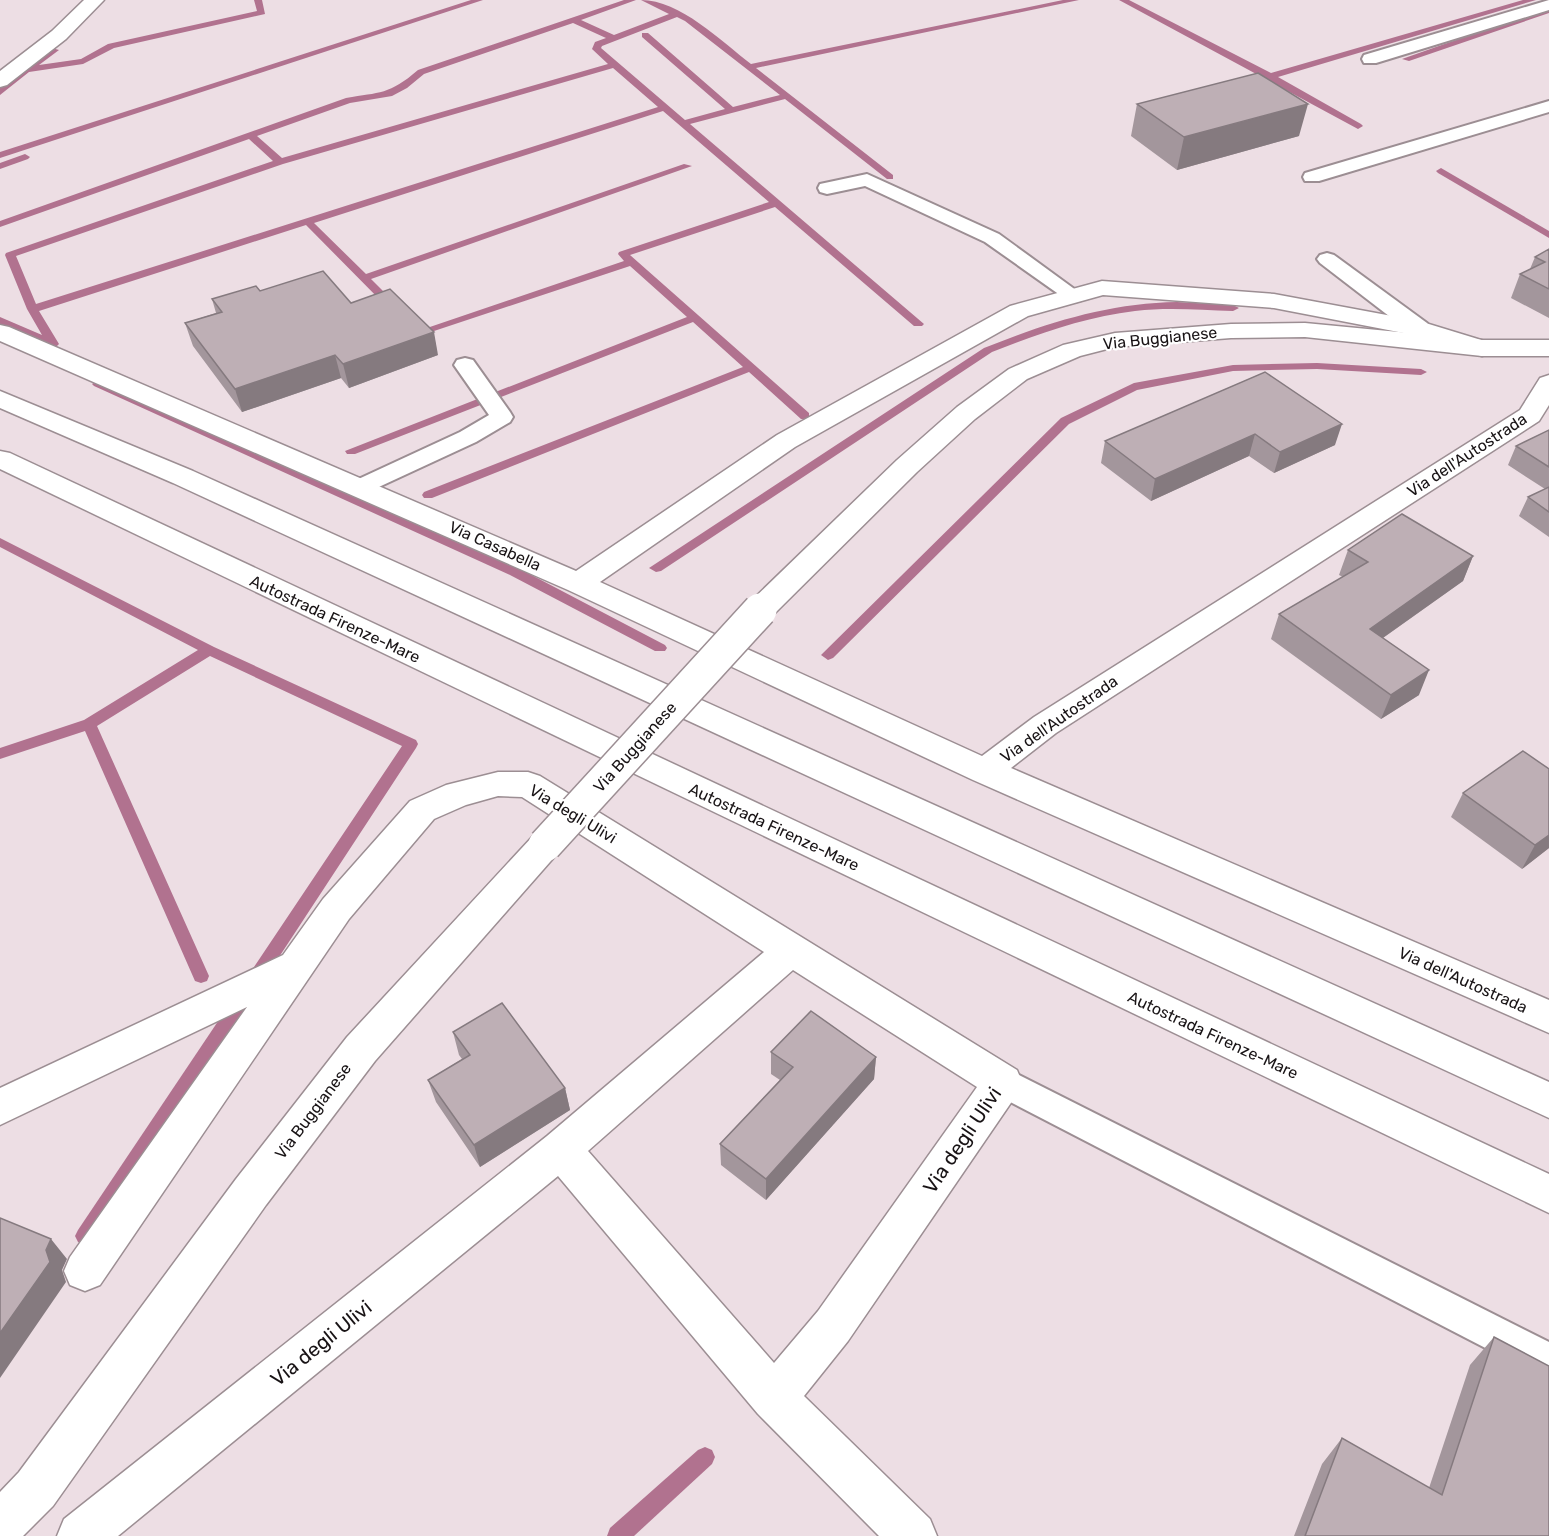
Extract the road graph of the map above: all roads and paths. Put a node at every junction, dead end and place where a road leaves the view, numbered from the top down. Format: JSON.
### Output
{"nodes":[{"id":1,"x":95,"y":0,"type":"edge"},
{"id":2,"x":1549,"y":5,"type":"edge"},
{"id":3,"x":1371,"y":59,"type":"dead end"},
{"id":4,"x":0,"y":81,"type":"edge"},
{"id":5,"x":1549,"y":106,"type":"edge"},
{"id":6,"x":1312,"y":177,"type":"dead end"},
{"id":7,"x":827,"y":188,"type":"dead end"},
{"id":8,"x":1327,"y":259,"type":"dead end"},
{"id":9,"x":1074,"y":296,"type":"junction"},
{"id":10,"x":1419,"y":328,"type":"junction"},
{"id":11,"x":0,"y":332,"type":"edge"},
{"id":12,"x":1482,"y":348,"type":"junction"},
{"id":13,"x":1549,"y":348,"type":"edge"},
{"id":14,"x":465,"y":365,"type":"dead end"},
{"id":15,"x":1549,"y":383,"type":"edge"},
{"id":16,"x":0,"y":399,"type":"edge"},
{"id":17,"x":0,"y":459,"type":"edge"},
{"id":18,"x":360,"y":487,"type":"junction"},
{"id":19,"x":578,"y":583,"type":"junction"},
{"id":20,"x":985,"y":771,"type":"junction"},
{"id":21,"x":791,"y":950,"type":"junction"},
{"id":22,"x":296,"y":966,"type":"junction"},
{"id":23,"x":1549,"y":1017,"type":"edge"},
{"id":24,"x":1003,"y":1083,"type":"junction"},
{"id":25,"x":1549,"y":1101,"type":"edge"},
{"id":26,"x":0,"y":1107,"type":"edge"},
{"id":27,"x":561,"y":1149,"type":"junction"},
{"id":28,"x":1549,"y":1194,"type":"edge"},
{"id":29,"x":85,"y":1271,"type":"dead end"},
{"id":30,"x":1549,"y":1362,"type":"edge"},
{"id":31,"x":774,"y":1398,"type":"junction"},
{"id":32,"x":0,"y":1526,"type":"edge"},
{"id":33,"x":81,"y":1536,"type":"edge"},
{"id":34,"x":913,"y":1536,"type":"edge"}],
"edges":[{"from":1,"to":4,"type":"main road"},
{"from":2,"to":3,"type":"lane"},
{"from":5,"to":6,"type":"lane"},
{"from":7,"to":9,"type":"lane"},
{"from":8,"to":10,"type":"lane"},
{"from":9,"to":10,"type":"main road","name":"Via Buggianese"},
{"from":9,"to":19,"type":"main road","name":"Via Buggianese"},
{"from":10,"to":12,"type":"main road","name":"Via Buggianese"},
{"from":11,"to":18,"type":"main road","name":"Via Casabella"},
{"from":12,"to":13,"type":"main road","name":"Via Buggianese"},
{"from":12,"to":32,"type":"main road","name":"Via Buggianese","bridge":true},
{"from":14,"to":18,"type":"lane"},
{"from":15,"to":20,"type":"main road","name":"Via dell'Autostrada"},
{"from":16,"to":25,"type":"main road"},
{"from":17,"to":28,"type":"main road","name":"Autostrada Firenze-Mare"},
{"from":18,"to":19,"type":"main road","name":"Via Casabella"},
{"from":19,"to":20,"type":"main road","name":"Via Casabella"},
{"from":20,"to":23,"type":"main road","name":"Via dell'Autostrada"},
{"from":21,"to":22,"type":"main road","name":"Via degli Ulivi"},
{"from":21,"to":24,"type":"main road","name":"Via degli Ulivi"},
{"from":21,"to":27,"type":"main road","name":"Via degli Ulivi"},
{"from":22,"to":26,"type":"main road","name":"Via degli Ulivi"},
{"from":22,"to":29,"type":"main road","name":"Via degli Ulivi"},
{"from":24,"to":30,"type":"lane"},
{"from":24,"to":31,"type":"main road","name":"Via degli Ulivi"},
{"from":27,"to":31,"type":"main road"},
{"from":27,"to":33,"type":"main road","name":"Via degli Ulivi"},
{"from":31,"to":34,"type":"main road"}]}
